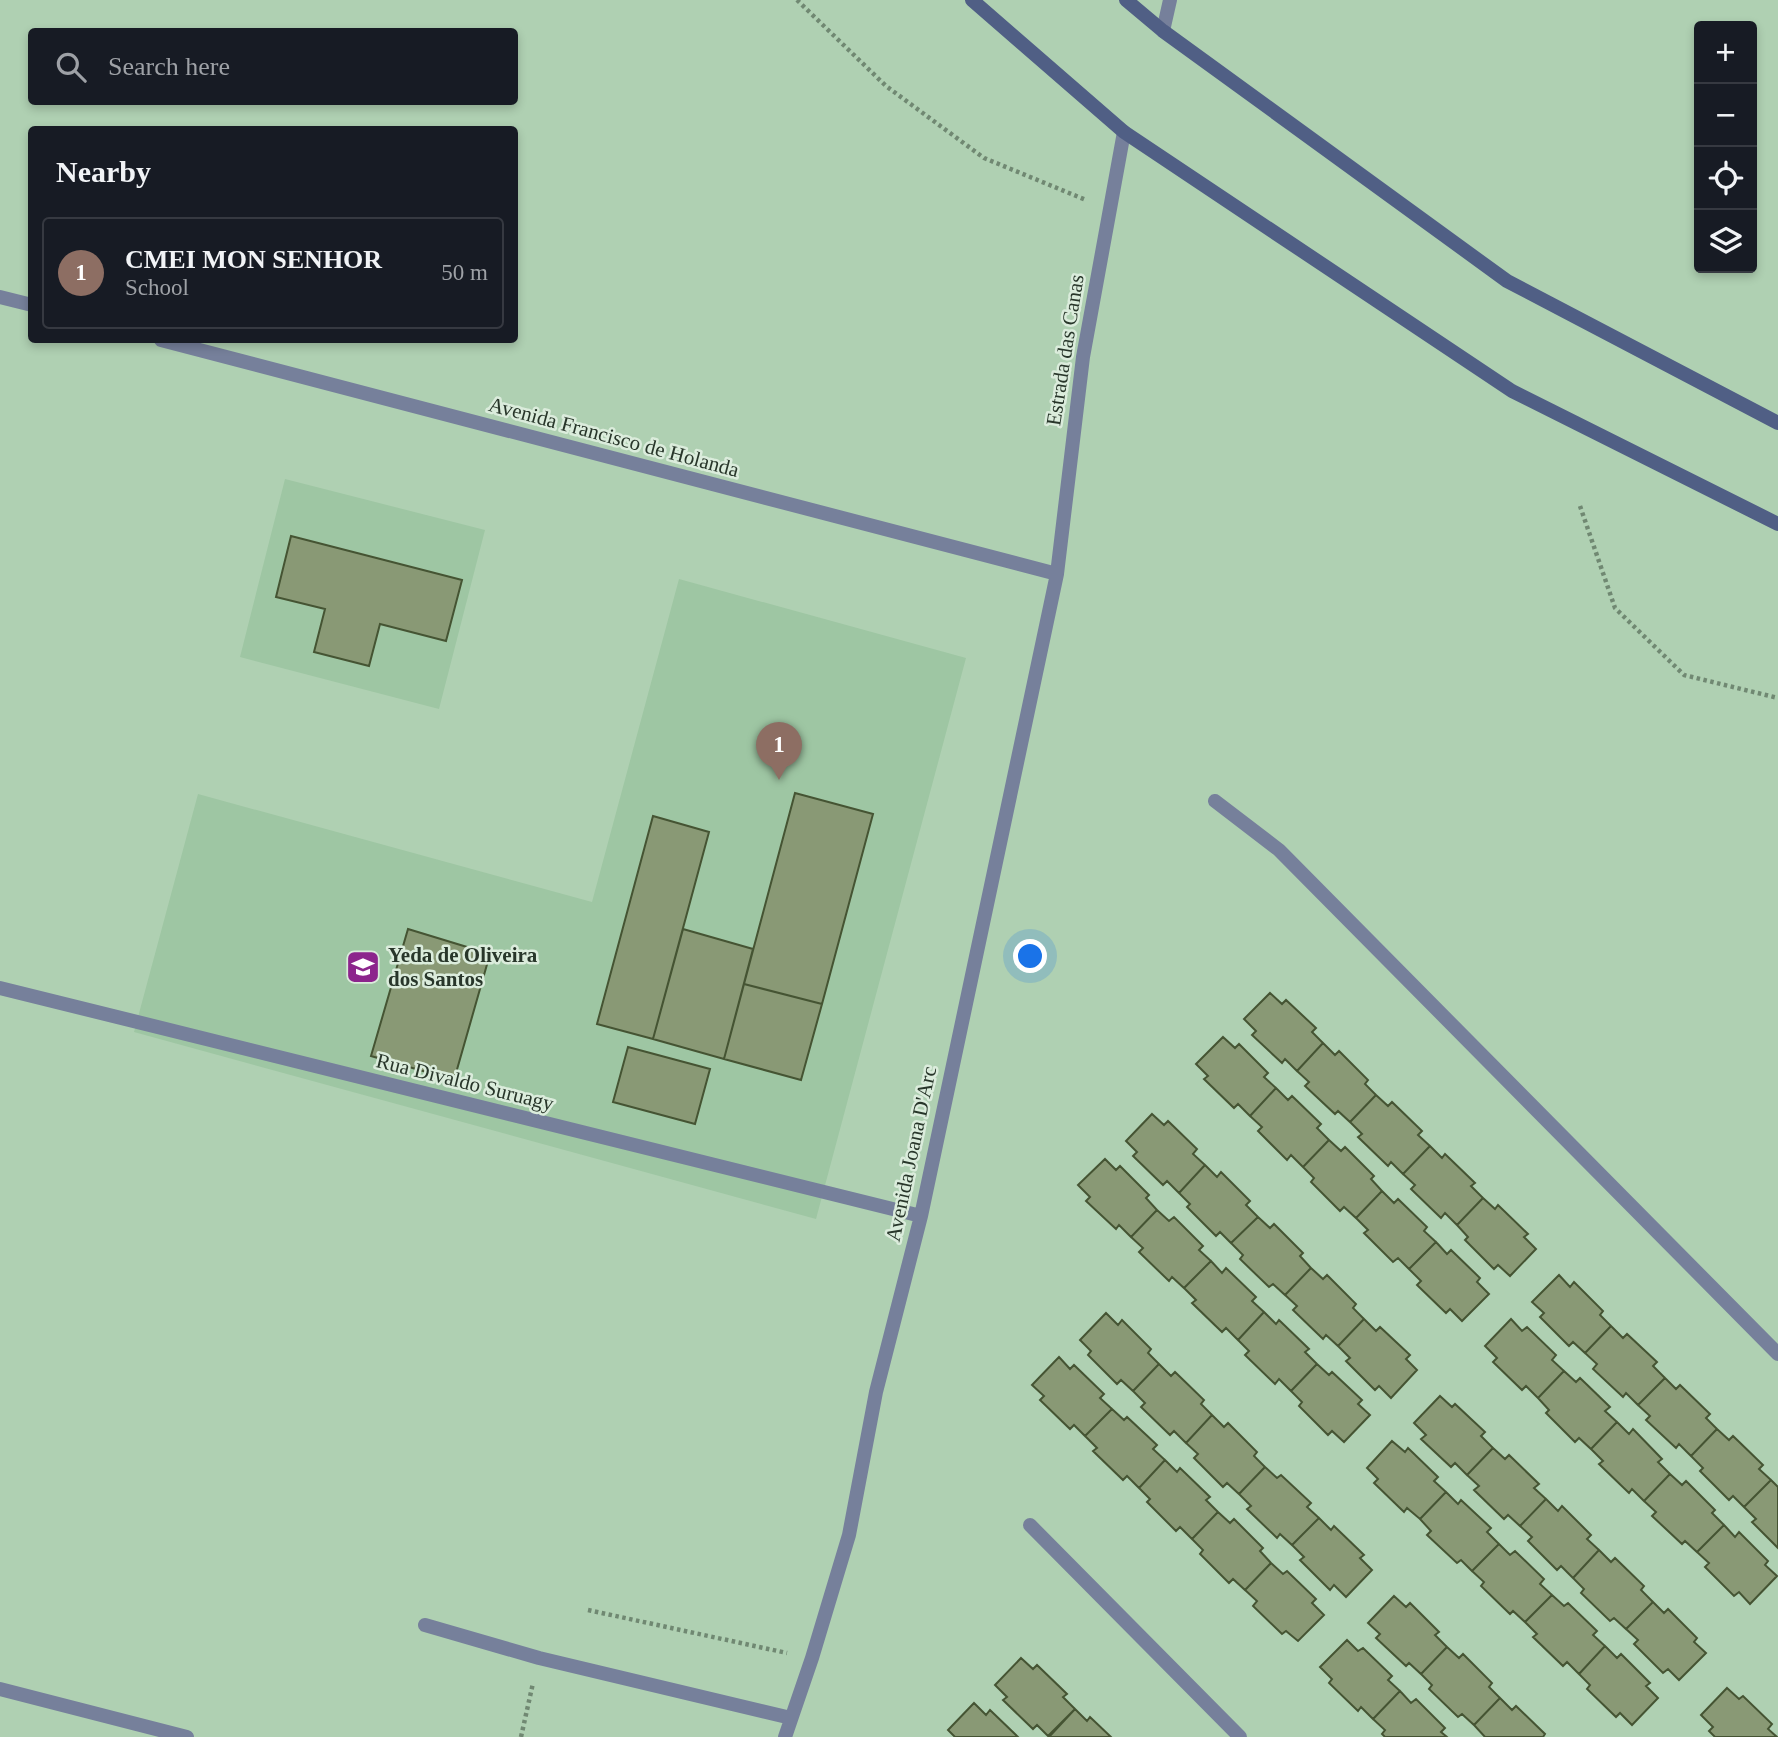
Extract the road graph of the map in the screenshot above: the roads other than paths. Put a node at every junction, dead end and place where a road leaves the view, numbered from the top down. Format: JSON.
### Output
{"nodes":[{"id":1,"x":972,"y":0,"type":"edge"},
{"id":2,"x":1126,"y":0,"type":"edge"},
{"id":3,"x":1170,"y":0,"type":"edge"},
{"id":4,"x":1163,"y":31,"type":"junction"},
{"id":5,"x":1124,"y":132,"type":"junction"},
{"id":6,"x":0,"y":297,"type":"edge"},
{"id":7,"x":28,"y":305,"type":"edge"},
{"id":8,"x":172,"y":343,"type":"edge"},
{"id":9,"x":1778,"y":423,"type":"edge"},
{"id":10,"x":1778,"y":524,"type":"edge"},
{"id":11,"x":1057,"y":575,"type":"junction"},
{"id":12,"x":1215,"y":801,"type":"dead end"},
{"id":13,"x":0,"y":988,"type":"edge"},
{"id":14,"x":921,"y":1216,"type":"junction"},
{"id":15,"x":1778,"y":1354,"type":"edge"},
{"id":16,"x":1030,"y":1525,"type":"dead end"},
{"id":17,"x":425,"y":1625,"type":"dead end"},
{"id":18,"x":0,"y":1689,"type":"edge"},
{"id":19,"x":791,"y":1718,"type":"junction"},
{"id":20,"x":187,"y":1737,"type":"edge"},
{"id":21,"x":785,"y":1737,"type":"edge"},
{"id":22,"x":1240,"y":1737,"type":"edge"}],
"edges":[{"from":1,"to":5,"type":"main road"},
{"from":2,"to":4,"type":"main road"},
{"from":3,"to":4,"type":"street"},
{"from":4,"to":9,"type":"main road"},
{"from":5,"to":10,"type":"main road"},
{"from":5,"to":11,"type":"street","name":"Estrada das Canas"},
{"from":6,"to":7,"type":"street"},
{"from":8,"to":11,"type":"street","name":"Avenida Francisco de Holanda"},
{"from":11,"to":14,"type":"street","name":"Avenida Joana D'Arc"},
{"from":12,"to":15,"type":"street"},
{"from":13,"to":14,"type":"street","name":"Rua Divaldo Suruagy"},
{"from":14,"to":19,"type":"street","name":"Avenida Joana D'Arc"},
{"from":16,"to":22,"type":"street"},
{"from":17,"to":19,"type":"street"},
{"from":18,"to":20,"type":"street"},
{"from":19,"to":21,"type":"street","name":"Avenida Joana D'Arc"}]}
